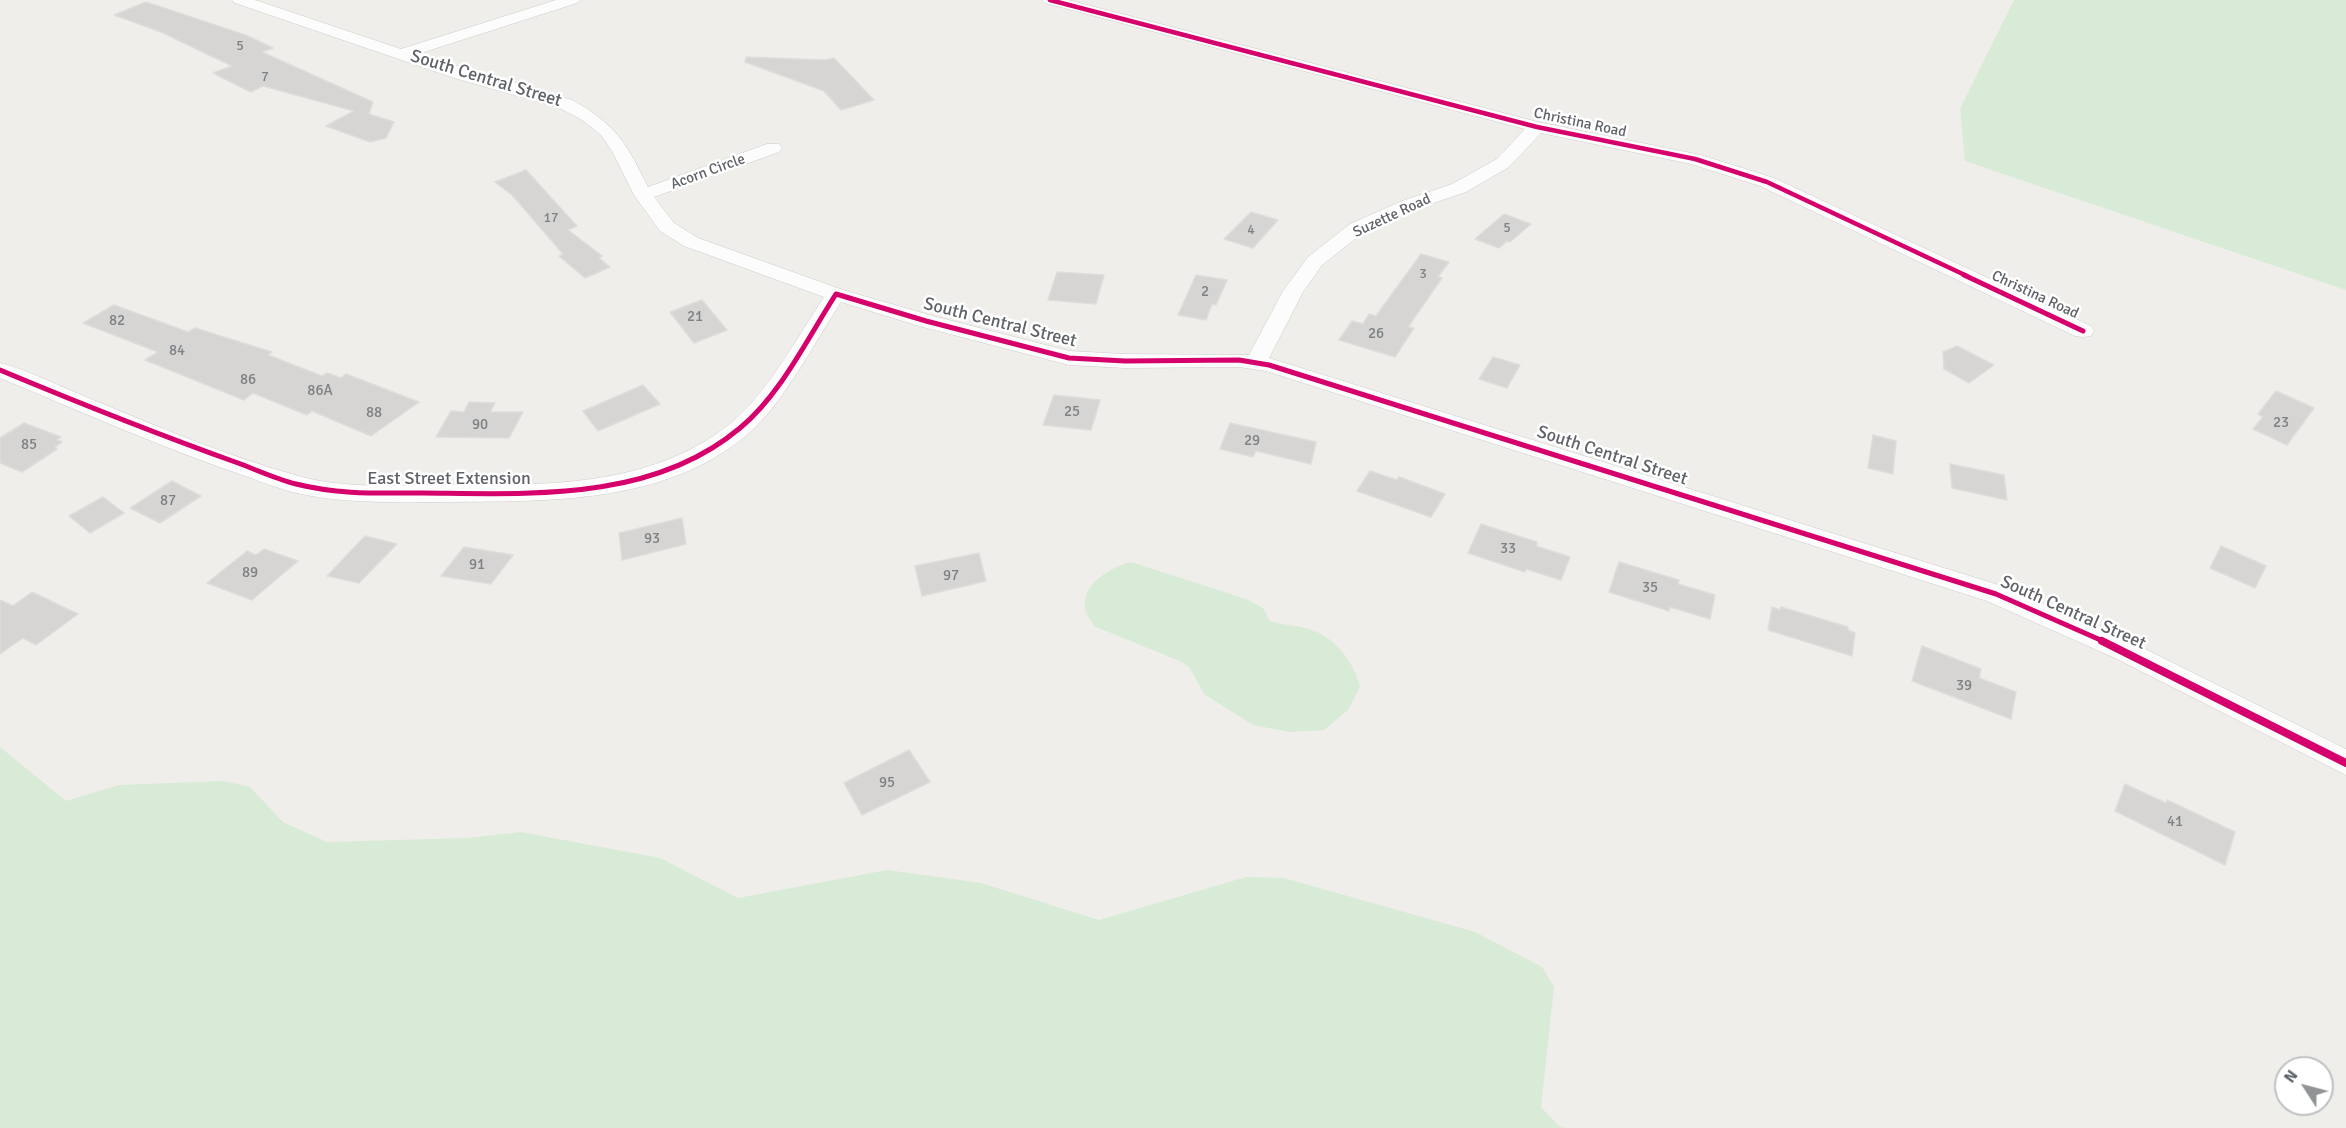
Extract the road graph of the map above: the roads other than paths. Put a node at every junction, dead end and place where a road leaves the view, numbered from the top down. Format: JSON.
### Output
{"nodes":[{"id":1,"x":240,"y":0,"type":"edge"},
{"id":2,"x":572,"y":0,"type":"edge"},
{"id":3,"x":1050,"y":0,"type":"edge"},
{"id":4,"x":402,"y":54,"type":"junction"},
{"id":5,"x":1537,"y":127,"type":"junction"},
{"id":6,"x":773,"y":148,"type":"dead end"},
{"id":7,"x":643,"y":195,"type":"junction"},
{"id":8,"x":836,"y":294,"type":"junction"},
{"id":9,"x":2084,"y":331,"type":"dead end"},
{"id":10,"x":1256,"y":363,"type":"junction"},
{"id":11,"x":0,"y":370,"type":"edge"},
{"id":12,"x":2346,"y":764,"type":"edge"}],
"edges":[{"from":1,"to":4,"type":"street","name":"South Central Street"},
{"from":2,"to":4,"type":"street"},
{"from":3,"to":5,"type":"street","name":"Christina Road"},
{"from":4,"to":7,"type":"street","name":"South Central Street"},
{"from":5,"to":9,"type":"street","name":"Christina Road"},
{"from":5,"to":10,"type":"street","name":"Suzette Road"},
{"from":6,"to":7,"type":"street","name":"Acorn Circle"},
{"from":7,"to":8,"type":"street","name":"South Central Street"},
{"from":8,"to":10,"type":"street","name":"South Central Street"},
{"from":8,"to":11,"type":"street","name":"East Street Extension"},
{"from":10,"to":12,"type":"street","name":"South Central Street"}]}
